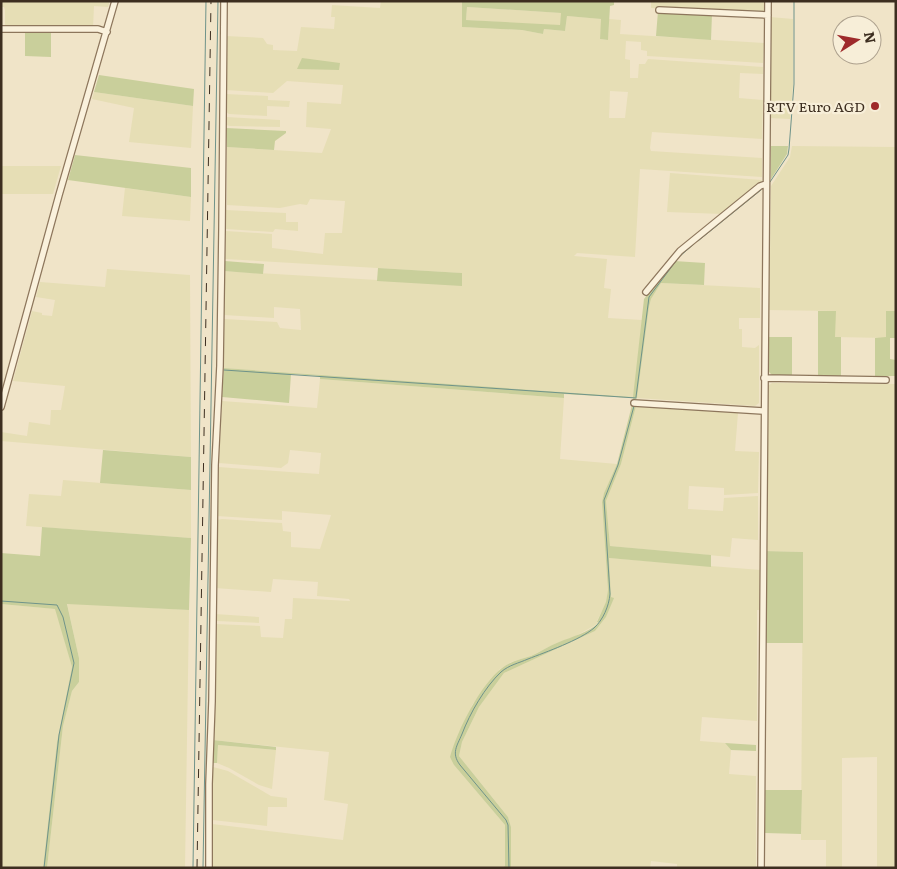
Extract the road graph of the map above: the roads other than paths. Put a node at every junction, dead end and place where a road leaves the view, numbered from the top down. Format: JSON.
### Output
{"nodes":[{"id":1,"x":115,"y":1,"type":"edge"},
{"id":2,"x":224,"y":1,"type":"edge"},
{"id":3,"x":768,"y":1,"type":"edge"},
{"id":4,"x":659,"y":10,"type":"dead end"},
{"id":5,"x":768,"y":15,"type":"junction"},
{"id":6,"x":1,"y":29,"type":"edge"},
{"id":7,"x":106,"y":32,"type":"junction"},
{"id":8,"x":766,"y":184,"type":"junction"},
{"id":9,"x":646,"y":292,"type":"dead end"},
{"id":10,"x":764,"y":378,"type":"junction"},
{"id":11,"x":886,"y":380,"type":"dead end"},
{"id":12,"x":634,"y":403,"type":"dead end"},
{"id":13,"x":1,"y":407,"type":"edge"},
{"id":14,"x":764,"y":411,"type":"junction"},
{"id":15,"x":209,"y":868,"type":"edge"},
{"id":16,"x":761,"y":868,"type":"edge"}],
"edges":[{"from":1,"to":7,"type":"street"},
{"from":2,"to":15,"type":"street"},
{"from":3,"to":5,"type":"street"},
{"from":4,"to":5,"type":"street"},
{"from":5,"to":8,"type":"street"},
{"from":6,"to":7,"type":"street"},
{"from":7,"to":13,"type":"street"},
{"from":8,"to":9,"type":"street"},
{"from":8,"to":10,"type":"street"},
{"from":10,"to":11,"type":"street"},
{"from":10,"to":14,"type":"street"},
{"from":12,"to":14,"type":"street"},
{"from":14,"to":16,"type":"street"}]}
